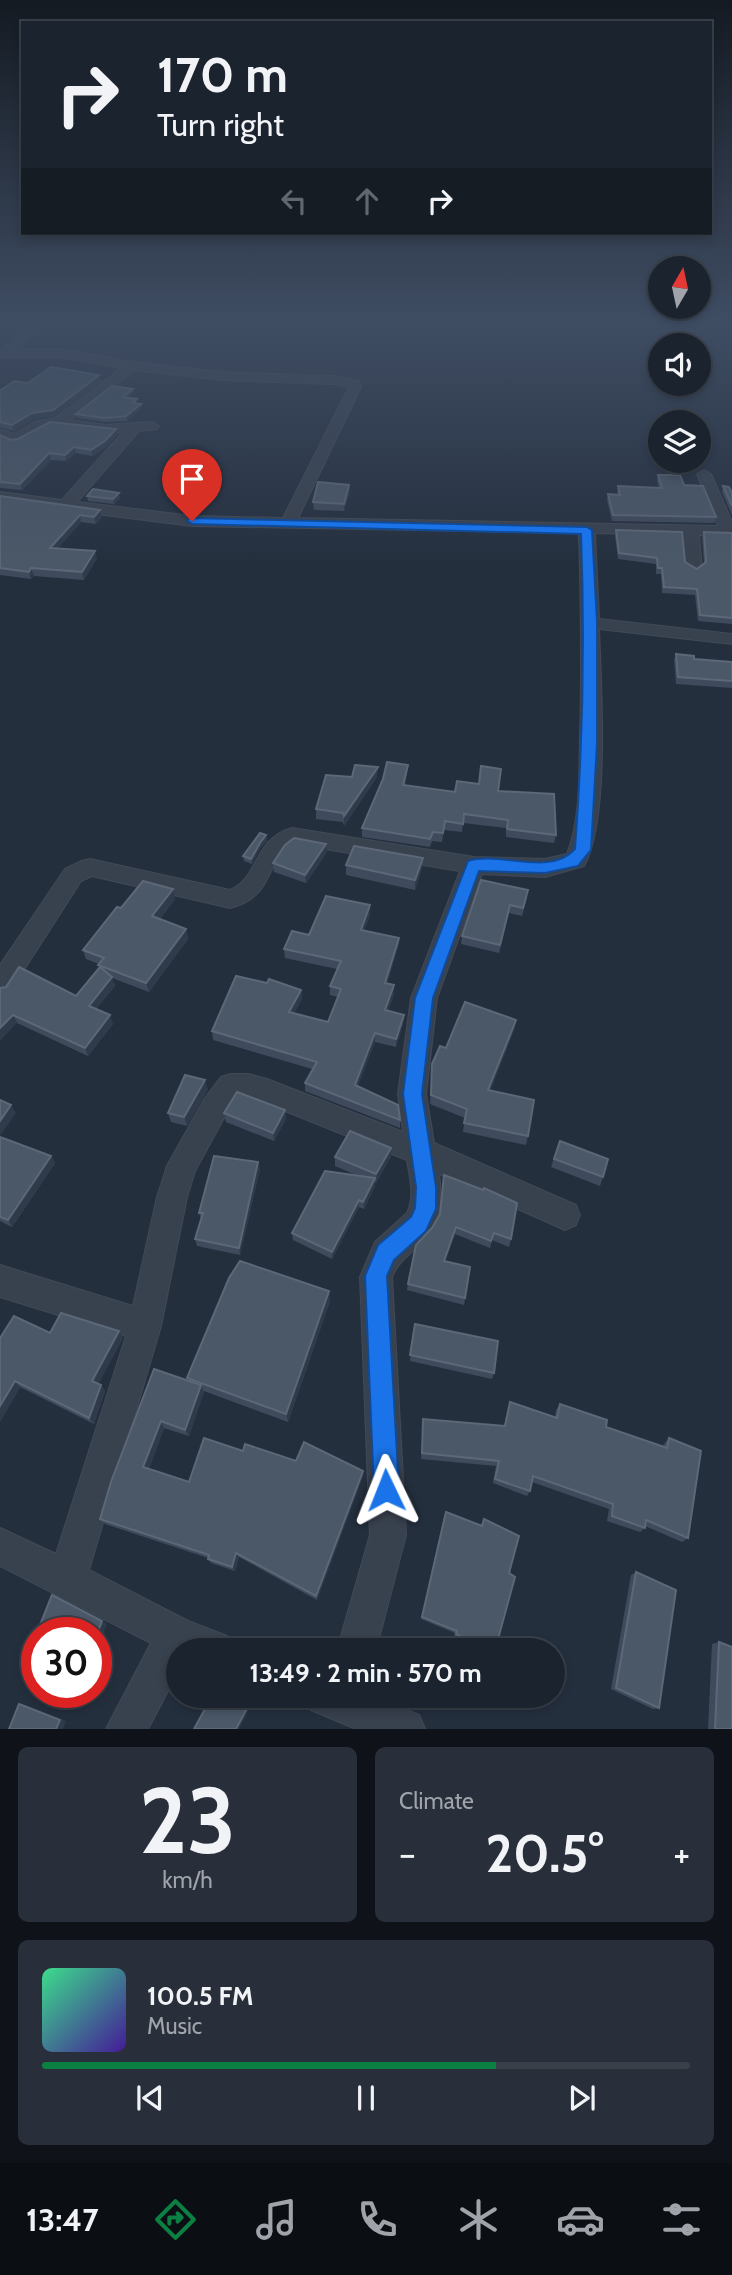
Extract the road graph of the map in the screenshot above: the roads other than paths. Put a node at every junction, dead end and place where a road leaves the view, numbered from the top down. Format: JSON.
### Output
{"nodes":[{"id":1,"x":84,"y":403,"type":"edge"},
{"id":2,"x":347,"y":403,"type":"edge"},
{"id":3,"x":58,"y":422,"type":"junction"},
{"id":4,"x":136,"y":426,"type":"junction"},
{"id":5,"x":152,"y":426,"type":"dead end"},
{"id":6,"x":0,"y":433,"type":"edge"},
{"id":7,"x":14,"y":440,"type":"junction"},
{"id":8,"x":0,"y":451,"type":"edge"},
{"id":9,"x":704,"y":474,"type":"dead end"},
{"id":10,"x":0,"y":497,"type":"edge"},
{"id":11,"x":67,"y":504,"type":"junction"},
{"id":12,"x":288,"y":523,"type":"junction"},
{"id":13,"x":587,"y":530,"type":"junction"},
{"id":14,"x":730,"y":531,"type":"edge"},
{"id":15,"x":691,"y":532,"type":"junction"},
{"id":16,"x":694,"y":568,"type":"edge"},
{"id":17,"x":590,"y":622,"type":"junction"},
{"id":18,"x":732,"y":639,"type":"edge"},
{"id":19,"x":474,"y":865,"type":"junction"},
{"id":20,"x":0,"y":986,"type":"edge"},
{"id":21,"x":419,"y":1151,"type":"junction"},
{"id":22,"x":565,"y":1214,"type":"dead end"},
{"id":23,"x":0,"y":1281,"type":"edge"},
{"id":24,"x":145,"y":1326,"type":"junction"},
{"id":25,"x":0,"y":1545,"type":"edge"},
{"id":26,"x":66,"y":1579,"type":"junction"},
{"id":27,"x":177,"y":1636,"type":"junction"},
{"id":28,"x":182,"y":1638,"type":"edge"},
{"id":29,"x":360,"y":1638,"type":"edge"},
{"id":30,"x":360,"y":1708,"type":"edge"},
{"id":31,"x":126,"y":1729,"type":"edge"},
{"id":32,"x":405,"y":1729,"type":"edge"}],
"edges":[{"from":1,"to":3,"type":"street"},
{"from":2,"to":12,"type":"street"},
{"from":3,"to":4,"type":"street"},
{"from":3,"to":7,"type":"street"},
{"from":4,"to":5,"type":"street"},
{"from":4,"to":11,"type":"street"},
{"from":6,"to":7,"type":"street"},
{"from":7,"to":8,"type":"street"},
{"from":9,"to":14,"type":"street"},
{"from":10,"to":11,"type":"street"},
{"from":11,"to":12,"type":"street"},
{"from":12,"to":13,"type":"street"},
{"from":13,"to":15,"type":"street"},
{"from":13,"to":17,"type":"street"},
{"from":14,"to":15,"type":"street"},
{"from":15,"to":16,"type":"street"},
{"from":17,"to":18,"type":"street"},
{"from":17,"to":19,"type":"street"},
{"from":19,"to":20,"type":"street"},
{"from":19,"to":21,"type":"street"},
{"from":21,"to":22,"type":"street"},
{"from":21,"to":24,"type":"street"},
{"from":21,"to":29,"type":"street"},
{"from":23,"to":24,"type":"street"},
{"from":24,"to":26,"type":"street"},
{"from":25,"to":26,"type":"street"},
{"from":26,"to":27,"type":"street"},
{"from":27,"to":28,"type":"street"},
{"from":27,"to":31,"type":"street"},
{"from":30,"to":32,"type":"street"}]}
